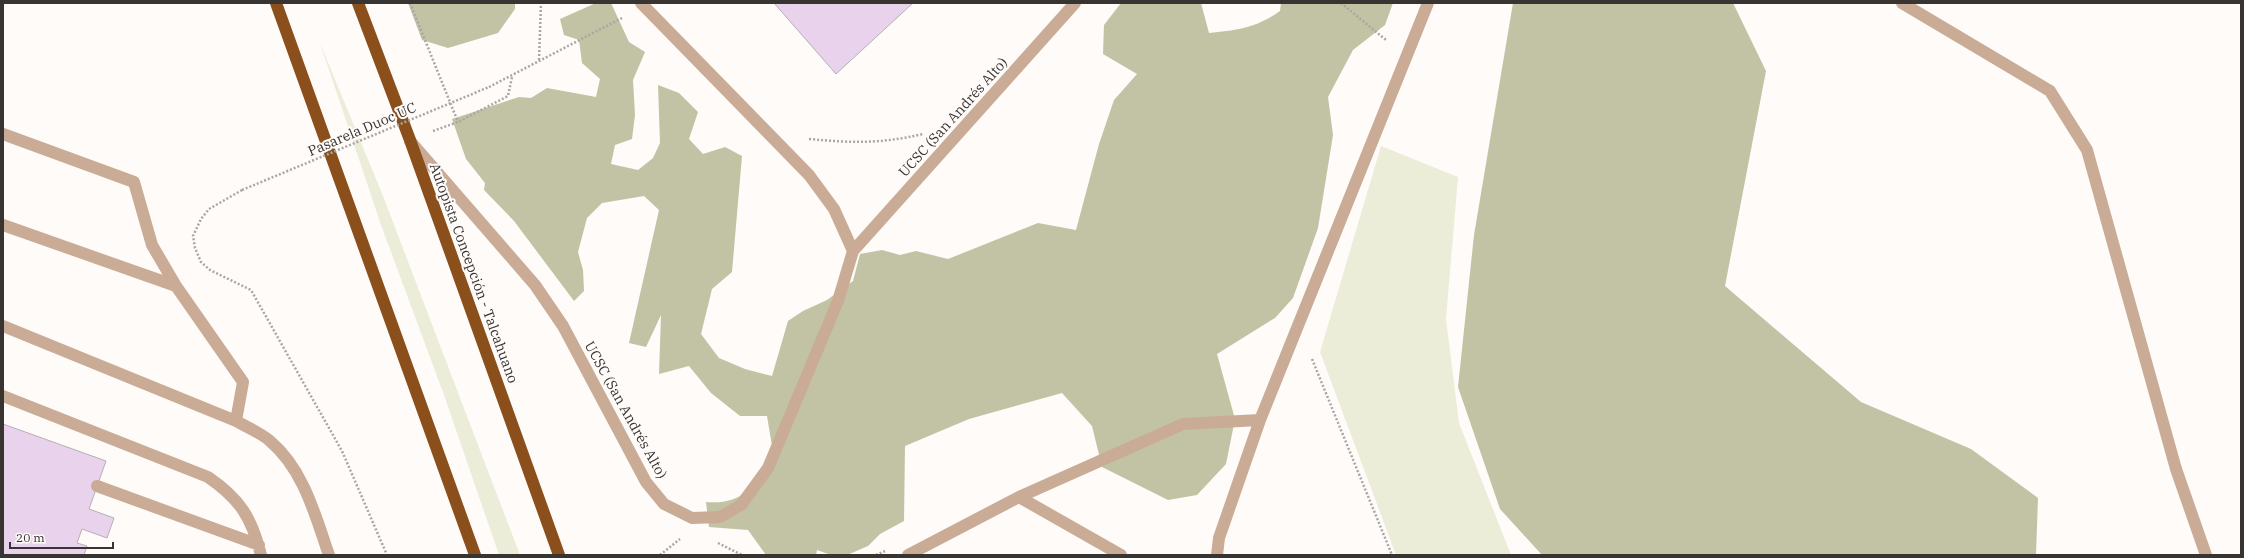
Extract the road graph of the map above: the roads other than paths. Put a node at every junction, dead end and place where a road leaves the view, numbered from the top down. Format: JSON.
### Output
{"nodes":[{"id":1,"x":276,"y":3,"type":"edge"},
{"id":2,"x":358,"y":3,"type":"edge"},
{"id":3,"x":1075,"y":3,"type":"edge"},
{"id":4,"x":1428,"y":3,"type":"edge"},
{"id":5,"x":1902,"y":3,"type":"edge"},
{"id":6,"x":643,"y":5,"type":"edge"},
{"id":7,"x":3,"y":134,"type":"edge"},
{"id":8,"x":410,"y":140,"type":"junction"},
{"id":9,"x":3,"y":225,"type":"edge"},
{"id":10,"x":852,"y":251,"type":"junction"},
{"id":11,"x":176,"y":286,"type":"junction"},
{"id":12,"x":3,"y":326,"type":"edge"},
{"id":13,"x":3,"y":396,"type":"edge"},
{"id":14,"x":1260,"y":420,"type":"junction"},
{"id":15,"x":236,"y":421,"type":"junction"},
{"id":16,"x":97,"y":486,"type":"dead end"},
{"id":17,"x":1019,"y":497,"type":"junction"},
{"id":18,"x":260,"y":550,"type":"edge"},
{"id":19,"x":328,"y":555,"type":"edge"},
{"id":20,"x":476,"y":555,"type":"edge"},
{"id":21,"x":559,"y":555,"type":"edge"},
{"id":22,"x":908,"y":555,"type":"edge"},
{"id":23,"x":1121,"y":555,"type":"edge"},
{"id":24,"x":1217,"y":555,"type":"edge"},
{"id":25,"x":2206,"y":555,"type":"edge"}],
"edges":[{"from":1,"to":20,"type":"highway"},
{"from":2,"to":8,"type":"highway","name":"Autopista Concepción - Talcahuano"},
{"from":3,"to":10,"type":"lane","name":"UCSC (San Andrés Alto)"},
{"from":4,"to":14,"type":"lane"},
{"from":5,"to":25,"type":"lane"},
{"from":6,"to":10,"type":"lane"},
{"from":7,"to":11,"type":"lane"},
{"from":8,"to":10,"type":"lane","name":"UCSC (San Andrés Alto)"},
{"from":8,"to":21,"type":"highway","name":"Autopista Concepción - Talcahuano"},
{"from":9,"to":11,"type":"lane"},
{"from":11,"to":15,"type":"lane"},
{"from":12,"to":15,"type":"lane"},
{"from":13,"to":18,"type":"lane"},
{"from":14,"to":17,"type":"lane"},
{"from":14,"to":24,"type":"lane"},
{"from":15,"to":19,"type":"lane"},
{"from":16,"to":18,"type":"lane"},
{"from":17,"to":22,"type":"lane"},
{"from":17,"to":23,"type":"lane"}]}
